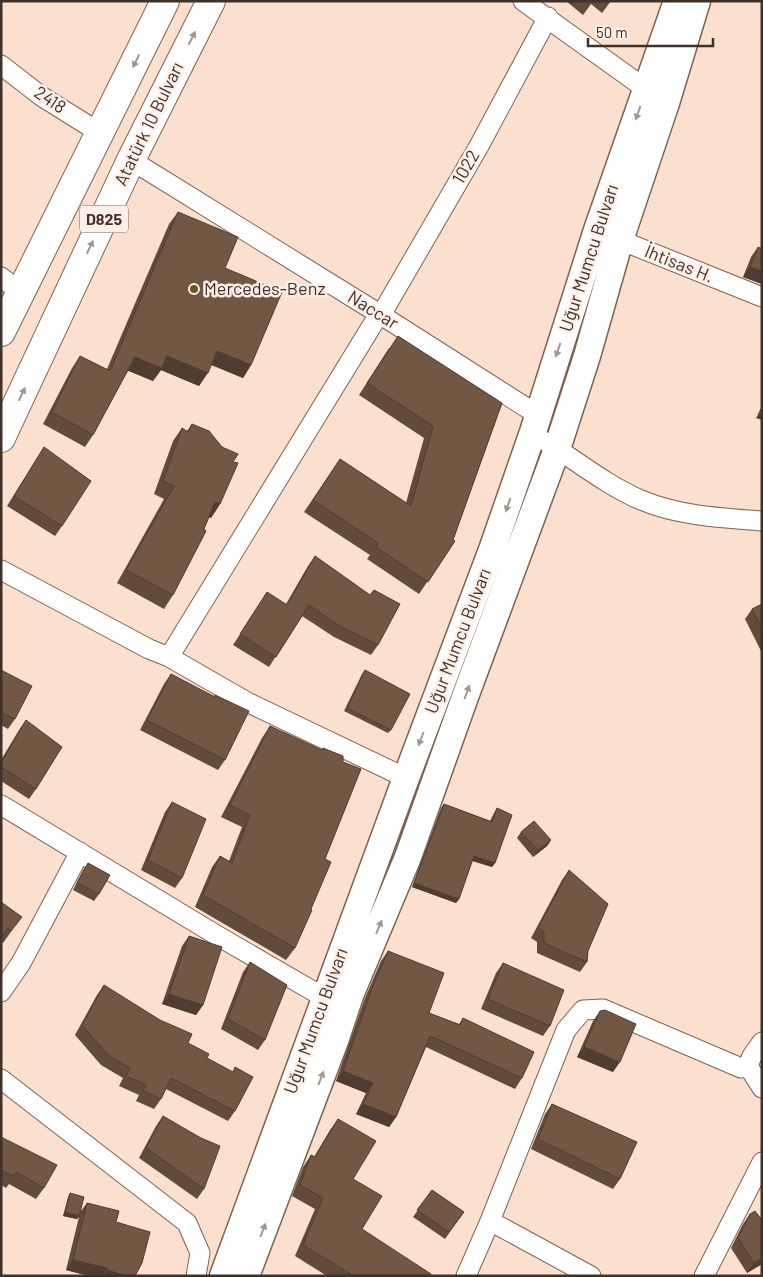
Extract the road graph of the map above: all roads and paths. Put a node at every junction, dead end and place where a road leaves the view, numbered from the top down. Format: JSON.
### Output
{"nodes":[{"id":1,"x":165,"y":1,"type":"edge"},
{"id":2,"x":210,"y":1,"type":"edge"},
{"id":3,"x":523,"y":1,"type":"edge"},
{"id":4,"x":677,"y":1,"type":"edge"},
{"id":5,"x":697,"y":1,"type":"edge"},
{"id":6,"x":548,"y":18,"type":"junction"},
{"id":7,"x":1,"y":64,"type":"edge"},
{"id":8,"x":646,"y":89,"type":"junction"},
{"id":9,"x":100,"y":133,"type":"junction"},
{"id":10,"x":131,"y":160,"type":"junction"},
{"id":11,"x":609,"y":235,"type":"junction"},
{"id":12,"x":11,"y":285,"type":"edge"},
{"id":13,"x":762,"y":298,"type":"edge"},
{"id":14,"x":381,"y":315,"type":"junction"},
{"id":15,"x":1,"y":332,"type":"edge"},
{"id":16,"x":535,"y":423,"type":"junction"},
{"id":17,"x":1,"y":438,"type":"edge"},
{"id":18,"x":558,"y":449,"type":"junction"},
{"id":19,"x":761,"y":519,"type":"edge"},
{"id":20,"x":1,"y":570,"type":"edge"},
{"id":21,"x":169,"y":657,"type":"junction"},
{"id":22,"x":406,"y":778,"type":"junction"},
{"id":23,"x":1,"y":805,"type":"edge"},
{"id":24,"x":80,"y":852,"type":"junction"},
{"id":25,"x":1,"y":992,"type":"edge"},
{"id":26,"x":325,"y":998,"type":"junction"},
{"id":27,"x":762,"y":1042,"type":"edge"},
{"id":28,"x":748,"y":1066,"type":"junction"},
{"id":29,"x":1,"y":1079,"type":"edge"},
{"id":30,"x":762,"y":1088,"type":"edge"},
{"id":31,"x":762,"y":1162,"type":"edge"},
{"id":32,"x":490,"y":1221,"type":"junction"},
{"id":33,"x":196,"y":1276,"type":"edge"},
{"id":34,"x":223,"y":1276,"type":"edge"},
{"id":35,"x":246,"y":1276,"type":"edge"},
{"id":36,"x":466,"y":1276,"type":"edge"},
{"id":37,"x":591,"y":1276,"type":"edge"},
{"id":38,"x":704,"y":1276,"type":"edge"}],
"edges":[{"from":1,"to":9,"type":"highway","number":"D825","one_way":true},
{"from":10,"to":2,"type":"highway","name":"Atatürk 10 Bulvarı","number":"D825","one_way":true},
{"from":3,"to":6,"type":"street"},
{"from":4,"to":8,"type":"street","name":"Uğur Mumcu Bulvarı"},
{"from":5,"to":11,"type":"street","name":"Uğur Mumcu Bulvarı"},
{"from":6,"to":8,"type":"street"},
{"from":6,"to":14,"type":"street","name":"1022"},
{"from":7,"to":9,"type":"street","name":"2418"},
{"from":8,"to":11,"type":"street","name":"Uğur Mumcu Bulvarı","one_way":true},
{"from":9,"to":12,"type":"highway","number":"D825"},
{"from":10,"to":14,"type":"street","name":"Naccar"},
{"from":17,"to":10,"type":"highway","name":"Atatürk 10 Bulvarı","number":"D825","one_way":true},
{"from":11,"to":13,"type":"street","name":"İhtisas H."},
{"from":11,"to":16,"type":"street","name":"Uğur Mumcu Bulvarı","one_way":true},
{"from":11,"to":18,"type":"street","name":"Uğur Mumcu Bulvarı"},
{"from":12,"to":15,"type":"highway","number":"D825"},
{"from":14,"to":16,"type":"street","name":"Naccar"},
{"from":14,"to":21,"type":"street","name":"1022"},
{"from":16,"to":18,"type":"street","name":"Naccar"},
{"from":16,"to":22,"type":"street","name":"Uğur Mumcu Bulvarı","one_way":true},
{"from":18,"to":19,"type":"street","name":"Naccar"},
{"from":35,"to":18,"type":"street","name":"Uğur Mumcu Bulvarı","one_way":true},
{"from":20,"to":21,"type":"street"},
{"from":21,"to":22,"type":"street"},
{"from":22,"to":26,"type":"street","name":"Uğur Mumcu Bulvarı"},
{"from":23,"to":24,"type":"street"},
{"from":24,"to":25,"type":"street"},
{"from":24,"to":26,"type":"street"},
{"from":26,"to":34,"type":"street","name":"Uğur Mumcu Bulvarı"},
{"from":27,"to":28,"type":"street"},
{"from":28,"to":30,"type":"street"},
{"from":28,"to":32,"type":"street"},
{"from":29,"to":33,"type":"street"},
{"from":31,"to":38,"type":"street"},
{"from":32,"to":36,"type":"street"},
{"from":32,"to":37,"type":"street"}]}
